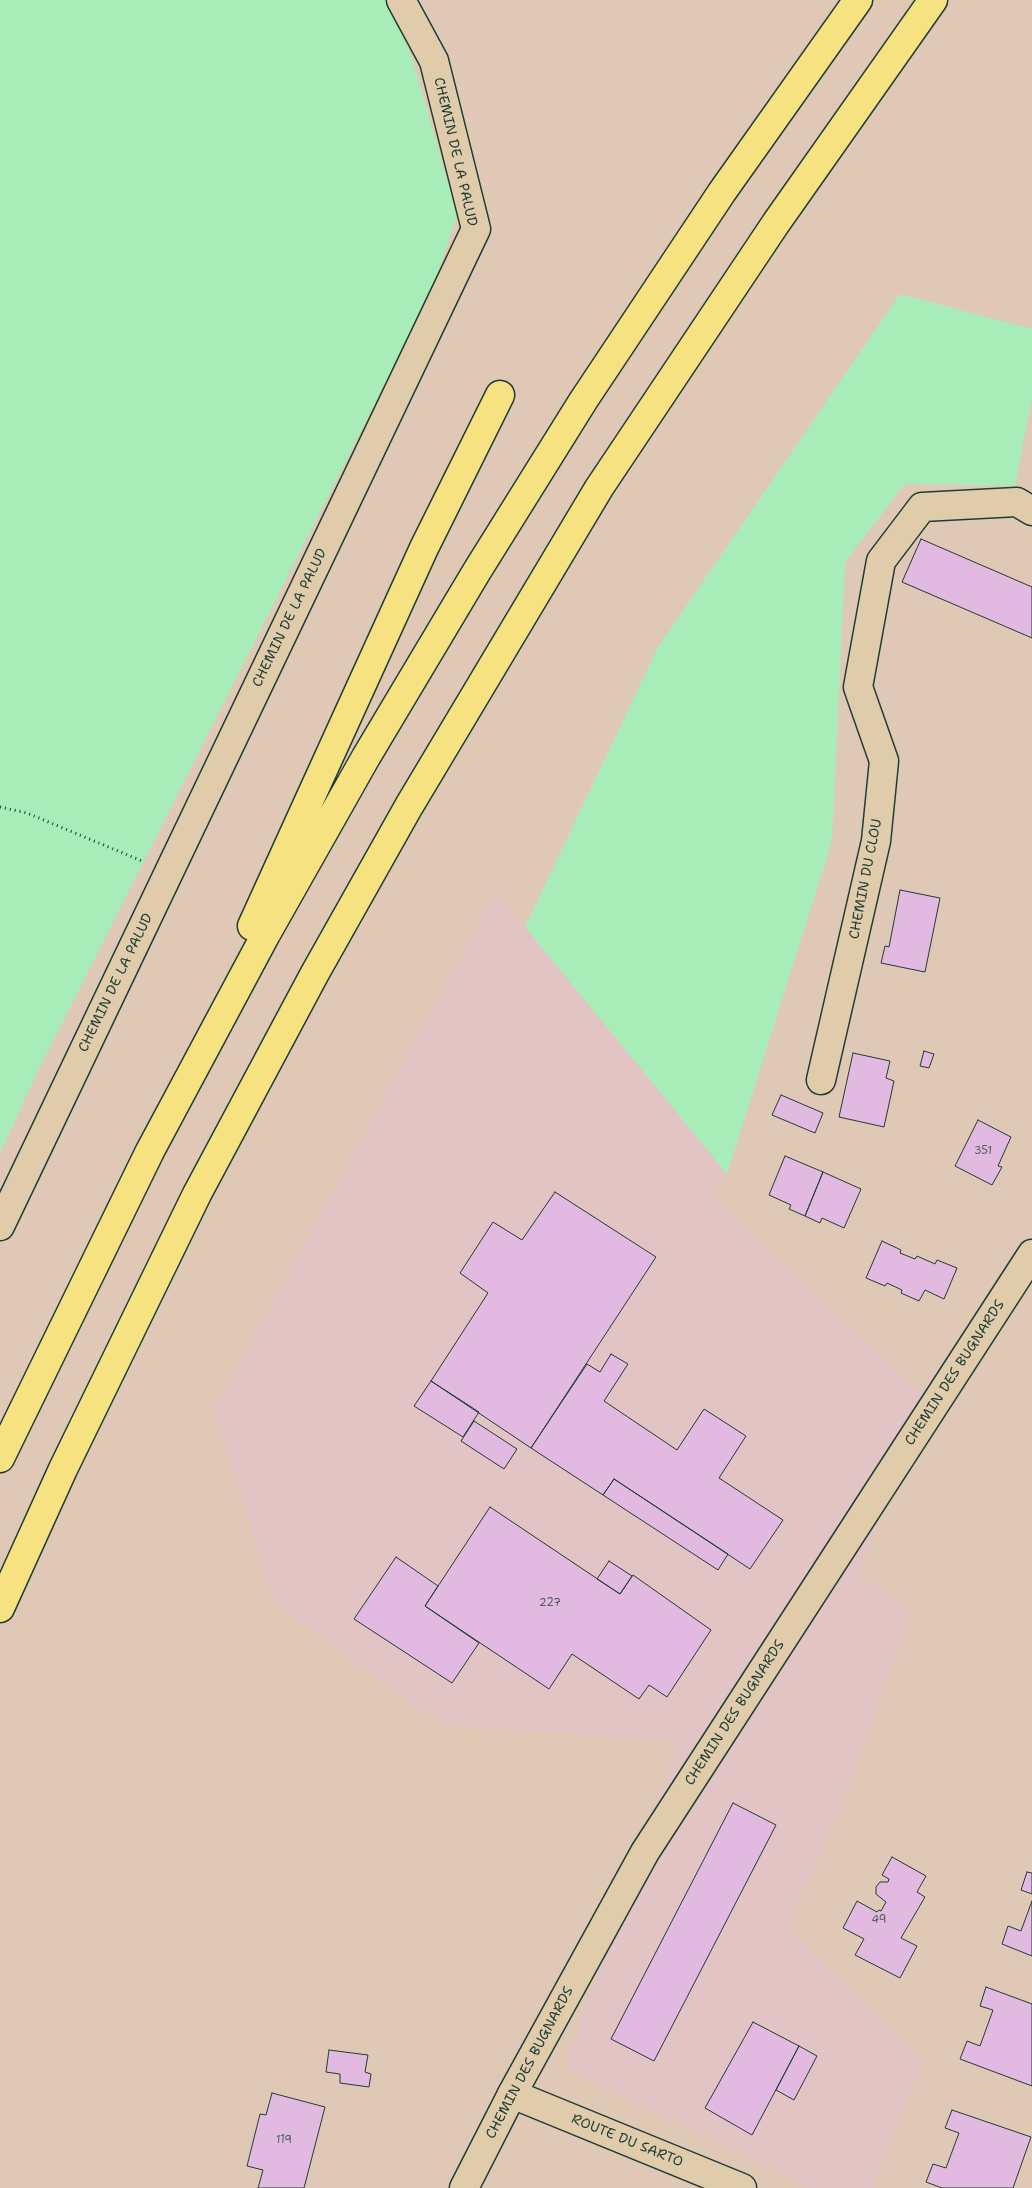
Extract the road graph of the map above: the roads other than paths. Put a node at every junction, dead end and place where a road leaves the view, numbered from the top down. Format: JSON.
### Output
{"nodes":[{"id":1,"x":401,"y":0,"type":"edge"},
{"id":2,"x":858,"y":0,"type":"edge"},
{"id":3,"x":933,"y":0,"type":"edge"},
{"id":4,"x":500,"y":395,"type":"dead end"},
{"id":5,"x":1032,"y":511,"type":"edge"},
{"id":6,"x":821,"y":1080,"type":"dead end"},
{"id":7,"x":150,"y":1151,"type":"junction"},
{"id":8,"x":0,"y":1226,"type":"edge"},
{"id":9,"x":1032,"y":1254,"type":"edge"},
{"id":10,"x":0,"y":1458,"type":"edge"},
{"id":11,"x":0,"y":1608,"type":"edge"},
{"id":12,"x":512,"y":2094,"type":"junction"},
{"id":13,"x":464,"y":2188,"type":"edge"},
{"id":14,"x":742,"y":2188,"type":"edge"}],
"edges":[{"from":1,"to":8,"type":"street","name":"CHEMIN DE LA PALUD"},
{"from":2,"to":7,"type":"highway"},
{"from":3,"to":11,"type":"highway"},
{"from":4,"to":7,"type":"highway"},
{"from":5,"to":6,"type":"street","name":"CHEMIN DU CLOU"},
{"from":7,"to":10,"type":"highway"},
{"from":9,"to":12,"type":"street","name":"CHEMIN DES BUGNARDS"},
{"from":12,"to":13,"type":"street","name":"CHEMIN DES BUGNARDS"},
{"from":12,"to":14,"type":"street","name":"ROUTE DU SARTO"}]}
